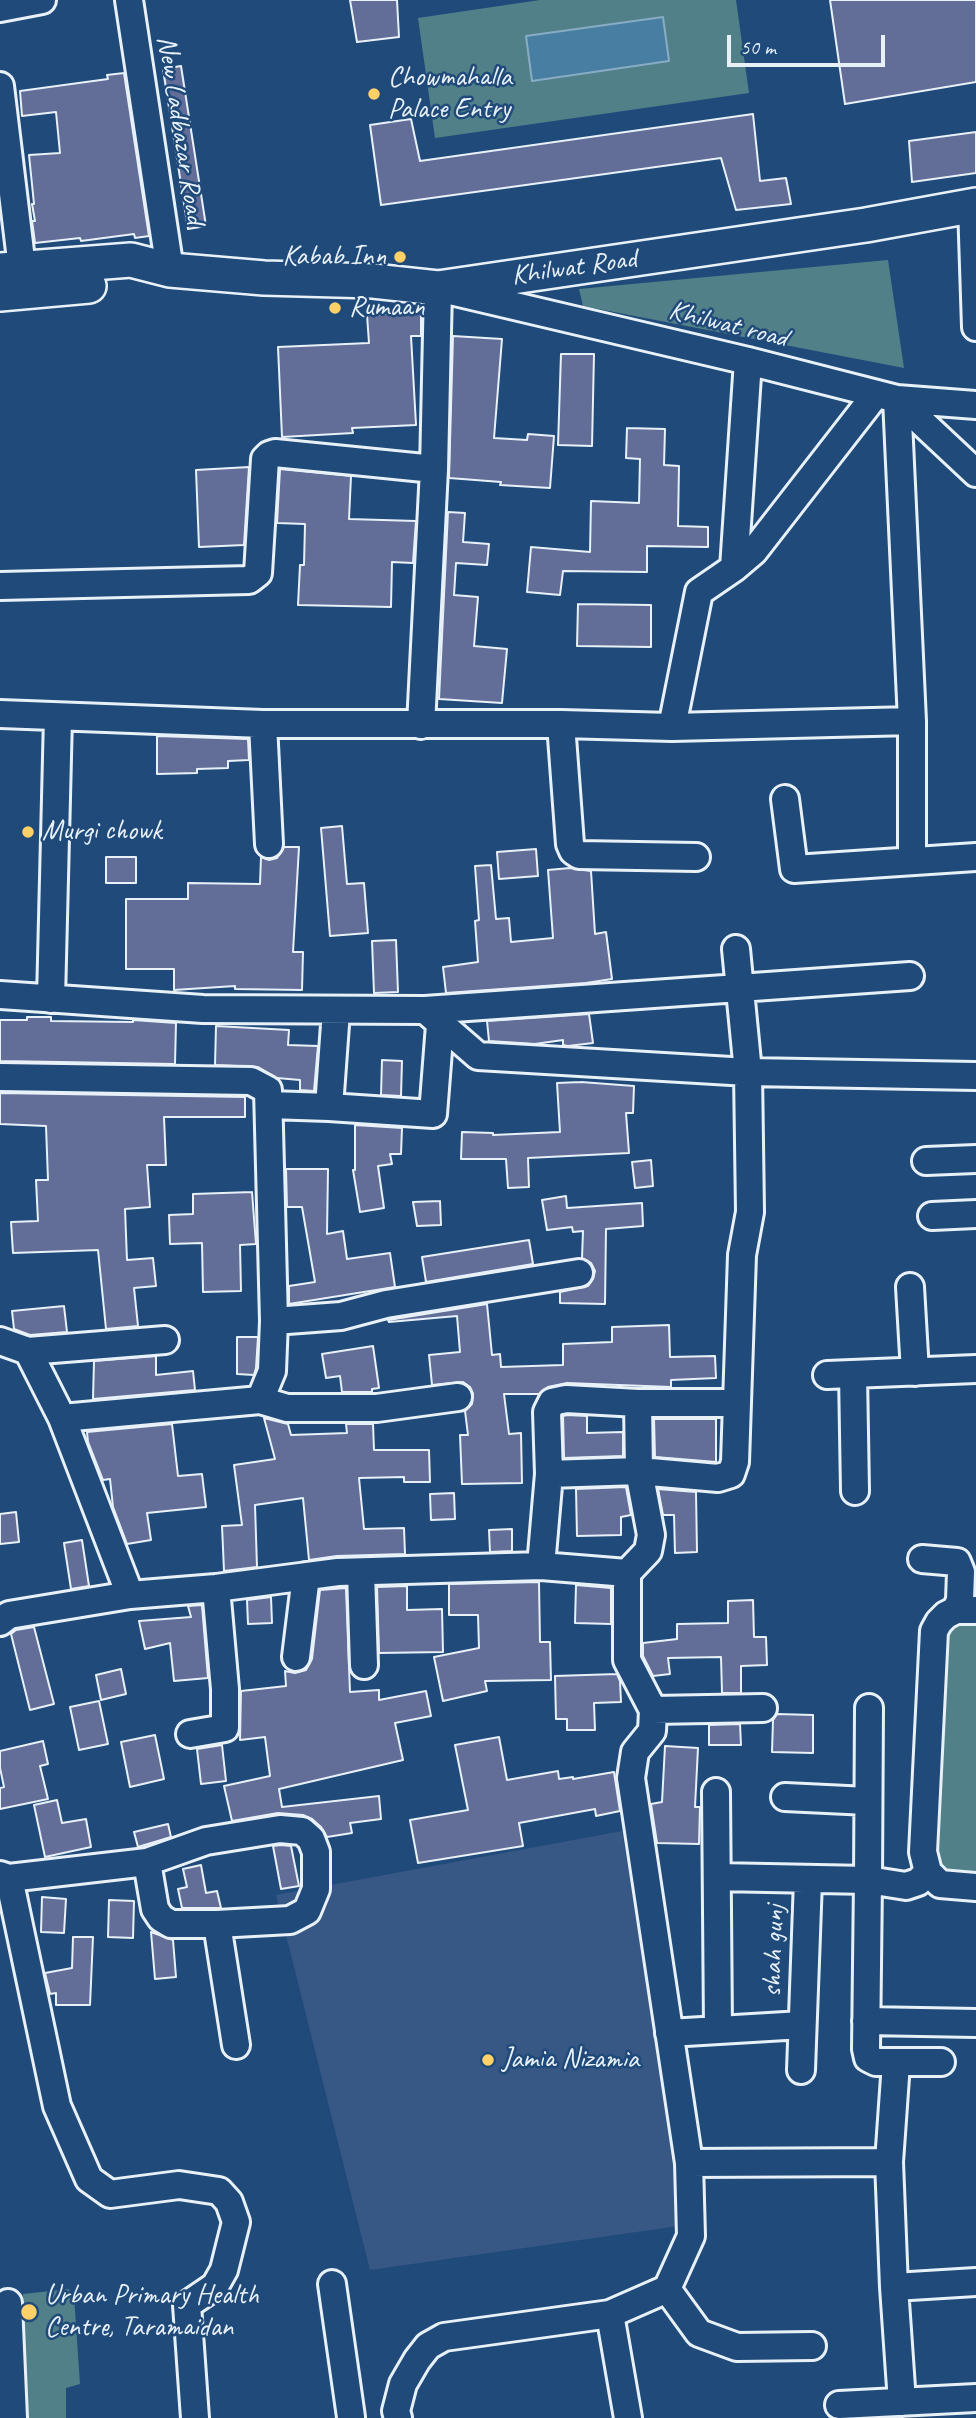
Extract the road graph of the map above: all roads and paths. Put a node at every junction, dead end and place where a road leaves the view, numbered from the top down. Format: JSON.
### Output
{"nodes":[{"id":1,"x":42,"y":0,"type":"edge"},
{"id":2,"x":128,"y":0,"type":"edge"},
{"id":3,"x":0,"y":8,"type":"edge"},
{"id":4,"x":0,"y":86,"type":"edge"},
{"id":5,"x":974,"y":205,"type":"edge"},
{"id":6,"x":11,"y":269,"type":"edge"},
{"id":7,"x":170,"y":270,"type":"junction"},
{"id":8,"x":438,"y":288,"type":"junction"},
{"id":9,"x":0,"y":294,"type":"edge"},
{"id":10,"x":976,"y":303,"type":"edge"},
{"id":11,"x":976,"y":327,"type":"edge"},
{"id":12,"x":748,"y":361,"type":"junction"},
{"id":13,"x":976,"y":396,"type":"edge"},
{"id":14,"x":887,"y":397,"type":"junction"},
{"id":15,"x":976,"y":405,"type":"edge"},
{"id":16,"x":434,"y":469,"type":"junction"},
{"id":17,"x":976,"y":473,"type":"edge"},
{"id":18,"x":734,"y":568,"type":"junction"},
{"id":19,"x":0,"y":586,"type":"edge"},
{"id":20,"x":0,"y":714,"type":"edge"},
{"id":21,"x":58,"y":717,"type":"junction"},
{"id":22,"x":912,"y":721,"type":"junction"},
{"id":23,"x":263,"y":724,"type":"junction"},
{"id":24,"x":421,"y":724,"type":"junction"},
{"id":25,"x":561,"y":724,"type":"junction"},
{"id":26,"x":672,"y":727,"type":"junction"},
{"id":27,"x":785,"y":799,"type":"dead end"},
{"id":28,"x":269,"y":844,"type":"dead end"},
{"id":29,"x":696,"y":857,"type":"dead end"},
{"id":30,"x":976,"y":857,"type":"edge"},
{"id":31,"x":912,"y":861,"type":"junction"},
{"id":32,"x":736,"y":949,"type":"dead end"},
{"id":33,"x":910,"y":976,"type":"dead end"},
{"id":34,"x":741,"y":989,"type":"junction"},
{"id":35,"x":0,"y":995,"type":"edge"},
{"id":36,"x":51,"y":999,"type":"junction"},
{"id":37,"x":336,"y":1011,"type":"junction"},
{"id":38,"x":433,"y":1018,"type":"junction"},
{"id":39,"x":748,"y":1072,"type":"junction"},
{"id":40,"x":0,"y":1076,"type":"edge"},
{"id":41,"x":976,"y":1076,"type":"edge"},
{"id":42,"x":269,"y":1105,"type":"junction"},
{"id":43,"x":329,"y":1107,"type":"junction"},
{"id":44,"x":976,"y":1159,"type":"edge"},
{"id":45,"x":926,"y":1161,"type":"dead end"},
{"id":46,"x":976,"y":1214,"type":"edge"},
{"id":47,"x":932,"y":1216,"type":"dead end"},
{"id":48,"x":579,"y":1273,"type":"dead end"},
{"id":49,"x":910,"y":1287,"type":"dead end"},
{"id":50,"x":274,"y":1321,"type":"junction"},
{"id":51,"x":165,"y":1340,"type":"dead end"},
{"id":52,"x":0,"y":1341,"type":"edge"},
{"id":53,"x":28,"y":1351,"type":"junction"},
{"id":54,"x":976,"y":1369,"type":"edge"},
{"id":55,"x":915,"y":1371,"type":"junction"},
{"id":56,"x":458,"y":1396,"type":"dead end"},
{"id":57,"x":260,"y":1400,"type":"junction"},
{"id":58,"x":638,"y":1403,"type":"junction"},
{"id":59,"x":736,"y":1403,"type":"junction"},
{"id":60,"x":62,"y":1418,"type":"junction"},
{"id":61,"x":639,"y":1471,"type":"junction"},
{"id":62,"x":549,"y":1474,"type":"junction"},
{"id":63,"x":855,"y":1491,"type":"dead end"},
{"id":64,"x":922,"y":1559,"type":"dead end"},
{"id":65,"x":541,"y":1566,"type":"junction"},
{"id":66,"x":361,"y":1572,"type":"junction"},
{"id":67,"x":627,"y":1573,"type":"junction"},
{"id":68,"x":306,"y":1576,"type":"junction"},
{"id":69,"x":216,"y":1588,"type":"junction"},
{"id":70,"x":130,"y":1595,"type":"junction"},
{"id":71,"x":966,"y":1610,"type":"edge"},
{"id":72,"x":0,"y":1622,"type":"edge"},
{"id":73,"x":296,"y":1657,"type":"dead end"},
{"id":74,"x":364,"y":1665,"type":"dead end"},
{"id":75,"x":763,"y":1708,"type":"dead end"},
{"id":76,"x":869,"y":1708,"type":"dead end"},
{"id":77,"x":653,"y":1710,"type":"junction"},
{"id":78,"x":190,"y":1734,"type":"dead end"},
{"id":79,"x":716,"y":1792,"type":"dead end"},
{"id":80,"x":785,"y":1797,"type":"dead end"},
{"id":81,"x":868,"y":1801,"type":"junction"},
{"id":82,"x":147,"y":1862,"type":"junction"},
{"id":83,"x":928,"y":1872,"type":"junction"},
{"id":84,"x":4,"y":1876,"type":"edge"},
{"id":85,"x":717,"y":1877,"type":"junction"},
{"id":86,"x":808,"y":1880,"type":"junction"},
{"id":87,"x":868,"y":1880,"type":"junction"},
{"id":88,"x":976,"y":1887,"type":"edge"},
{"id":89,"x":217,"y":1924,"type":"junction"},
{"id":90,"x":866,"y":2021,"type":"junction"},
{"id":91,"x":976,"y":2023,"type":"edge"},
{"id":92,"x":802,"y":2025,"type":"junction"},
{"id":93,"x":718,"y":2029,"type":"junction"},
{"id":94,"x":669,"y":2033,"type":"junction"},
{"id":95,"x":236,"y":2045,"type":"dead end"},
{"id":96,"x":942,"y":2062,"type":"dead end"},
{"id":97,"x":895,"y":2063,"type":"junction"},
{"id":98,"x":801,"y":2070,"type":"dead end"},
{"id":99,"x":889,"y":2162,"type":"junction"},
{"id":100,"x":688,"y":2164,"type":"junction"},
{"id":101,"x":976,"y":2282,"type":"edge"},
{"id":102,"x":332,"y":2284,"type":"dead end"},
{"id":103,"x":894,"y":2287,"type":"junction"},
{"id":104,"x":667,"y":2289,"type":"junction"},
{"id":105,"x":8,"y":2302,"type":"dead end"},
{"id":106,"x":610,"y":2314,"type":"junction"},
{"id":107,"x":812,"y":2346,"type":"dead end"},
{"id":108,"x":902,"y":2402,"type":"junction"},
{"id":109,"x":839,"y":2405,"type":"dead end"},
{"id":110,"x":959,"y":2405,"type":"edge"},
{"id":111,"x":397,"y":2415,"type":"edge"},
{"id":112,"x":346,"y":2417,"type":"edge"},
{"id":113,"x":13,"y":2418,"type":"edge"},
{"id":114,"x":195,"y":2418,"type":"edge"},
{"id":115,"x":628,"y":2418,"type":"edge"}],
"edges":[{"from":1,"to":3,"type":"street"},
{"from":2,"to":7,"type":"street","name":"New Ladbazar Road"},
{"from":4,"to":6,"type":"street"},
{"from":5,"to":8,"type":"main road","name":"Khilwat Road"},
{"from":5,"to":10,"type":"street"},
{"from":6,"to":7,"type":"main road","name":"Khilwat Road"},
{"from":7,"to":8,"type":"main road","name":"Khilwat Road"},
{"from":7,"to":9,"type":"main road","name":"Khilwat Road"},
{"from":8,"to":12,"type":"street","name":"Khilwat road"},
{"from":8,"to":16,"type":"street"},
{"from":10,"to":11,"type":"street"},
{"from":12,"to":14,"type":"street","name":"Khilwat road"},
{"from":12,"to":18,"type":"street"},
{"from":13,"to":15,"type":"street"},
{"from":14,"to":15,"type":"street"},
{"from":14,"to":17,"type":"street","name":"Khilwat road"},
{"from":14,"to":18,"type":"street"},
{"from":14,"to":22,"type":"street"},
{"from":16,"to":19,"type":"street"},
{"from":16,"to":24,"type":"street"},
{"from":18,"to":26,"type":"street"},
{"from":20,"to":21,"type":"street"},
{"from":21,"to":23,"type":"street"},
{"from":21,"to":36,"type":"street"},
{"from":22,"to":26,"type":"street"},
{"from":22,"to":31,"type":"street"},
{"from":23,"to":24,"type":"street"},
{"from":23,"to":28,"type":"street"},
{"from":24,"to":25,"type":"street"},
{"from":25,"to":26,"type":"street"},
{"from":25,"to":29,"type":"street"},
{"from":27,"to":31,"type":"street"},
{"from":30,"to":31,"type":"street"},
{"from":32,"to":34,"type":"street"},
{"from":33,"to":34,"type":"street"},
{"from":34,"to":38,"type":"street"},
{"from":34,"to":39,"type":"street"},
{"from":35,"to":36,"type":"street"},
{"from":36,"to":37,"type":"street"},
{"from":37,"to":38,"type":"street"},
{"from":37,"to":43,"type":"street"},
{"from":38,"to":39,"type":"street"},
{"from":38,"to":43,"type":"street"},
{"from":39,"to":41,"type":"street"},
{"from":39,"to":59,"type":"street"},
{"from":40,"to":42,"type":"street"},
{"from":42,"to":43,"type":"street"},
{"from":42,"to":50,"type":"street"},
{"from":44,"to":45,"type":"street"},
{"from":46,"to":47,"type":"street"},
{"from":48,"to":50,"type":"street"},
{"from":49,"to":55,"type":"street"},
{"from":50,"to":57,"type":"street"},
{"from":51,"to":53,"type":"street"},
{"from":52,"to":53,"type":"street"},
{"from":53,"to":60,"type":"street"},
{"from":54,"to":55,"type":"street"},
{"from":55,"to":63,"type":"street"},
{"from":56,"to":57,"type":"street"},
{"from":57,"to":60,"type":"street"},
{"from":58,"to":59,"type":"street"},
{"from":58,"to":61,"type":"street"},
{"from":58,"to":62,"type":"street"},
{"from":59,"to":61,"type":"street"},
{"from":60,"to":70,"type":"street"},
{"from":61,"to":62,"type":"street"},
{"from":61,"to":67,"type":"street"},
{"from":62,"to":65,"type":"street"},
{"from":64,"to":71,"type":"street"},
{"from":65,"to":66,"type":"street"},
{"from":65,"to":67,"type":"street"},
{"from":66,"to":68,"type":"street"},
{"from":66,"to":74,"type":"street"},
{"from":67,"to":77,"type":"street"},
{"from":68,"to":69,"type":"street"},
{"from":68,"to":73,"type":"street"},
{"from":69,"to":70,"type":"street"},
{"from":69,"to":78,"type":"street"},
{"from":70,"to":72,"type":"street"},
{"from":71,"to":83,"type":"street"},
{"from":75,"to":77,"type":"street"},
{"from":76,"to":81,"type":"street"},
{"from":77,"to":94,"type":"street"},
{"from":79,"to":85,"type":"street","name":"shah gunj"},
{"from":80,"to":81,"type":"street"},
{"from":81,"to":87,"type":"street"},
{"from":82,"to":84,"type":"street"},
{"from":82,"to":89,"type":"street"},
{"from":82,"to":89,"type":"street"},
{"from":83,"to":87,"type":"street"},
{"from":83,"to":88,"type":"street"},
{"from":84,"to":114,"type":"street"},
{"from":85,"to":86,"type":"street"},
{"from":85,"to":93,"type":"street","name":"shah gunj"},
{"from":86,"to":87,"type":"street"},
{"from":86,"to":92,"type":"street","name":"shah gunj"},
{"from":87,"to":90,"type":"street"},
{"from":89,"to":95,"type":"street"},
{"from":90,"to":91,"type":"street"},
{"from":90,"to":97,"type":"street"},
{"from":92,"to":93,"type":"street","name":"shah gunj"},
{"from":92,"to":98,"type":"street","name":"shah gunj"},
{"from":93,"to":94,"type":"street","name":"shah gunj"},
{"from":94,"to":100,"type":"street"},
{"from":96,"to":97,"type":"street"},
{"from":97,"to":99,"type":"street"},
{"from":99,"to":100,"type":"street"},
{"from":99,"to":103,"type":"street"},
{"from":100,"to":104,"type":"street"},
{"from":101,"to":103,"type":"street"},
{"from":102,"to":112,"type":"street"},
{"from":103,"to":108,"type":"street"},
{"from":104,"to":106,"type":"street"},
{"from":104,"to":107,"type":"street"},
{"from":105,"to":113,"type":"street"},
{"from":106,"to":111,"type":"street"},
{"from":106,"to":115,"type":"street"},
{"from":108,"to":109,"type":"street"},
{"from":108,"to":110,"type":"street"},
{"from":111,"to":112,"type":"street"}]}
